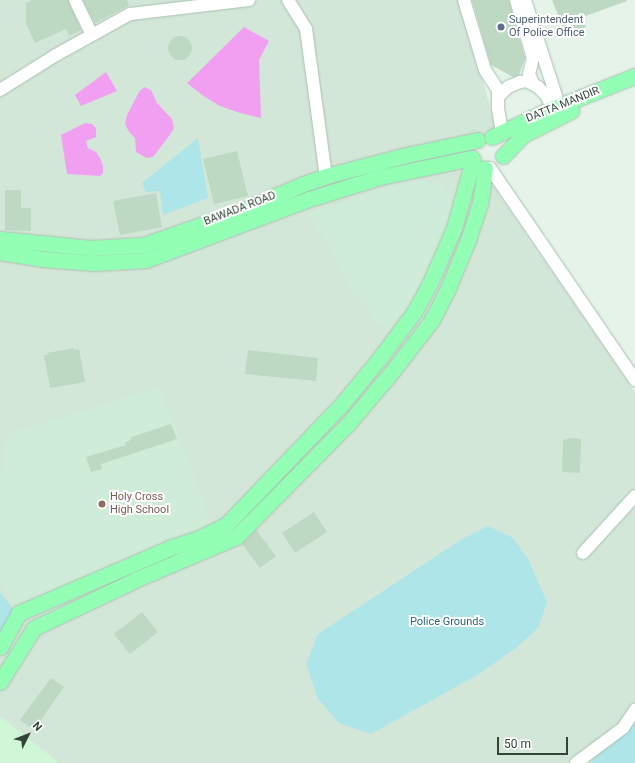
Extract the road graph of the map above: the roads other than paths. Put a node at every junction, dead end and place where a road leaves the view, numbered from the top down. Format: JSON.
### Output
{"nodes":[{"id":1,"x":75,"y":0,"type":"edge"},
{"id":2,"x":249,"y":0,"type":"edge"},
{"id":3,"x":288,"y":0,"type":"edge"},
{"id":4,"x":464,"y":0,"type":"edge"},
{"id":5,"x":516,"y":0,"type":"edge"},
{"id":6,"x":525,"y":0,"type":"edge"},
{"id":7,"x":92,"y":35,"type":"junction"},
{"id":8,"x":635,"y":76,"type":"edge"},
{"id":9,"x":533,"y":84,"type":"junction"},
{"id":10,"x":635,"y":86,"type":"edge"},
{"id":11,"x":0,"y":90,"type":"edge"},
{"id":12,"x":499,"y":96,"type":"junction"},
{"id":13,"x":556,"y":107,"type":"junction"},
{"id":14,"x":497,"y":134,"type":"junction"},
{"id":15,"x":477,"y":140,"type":"junction"},
{"id":16,"x":503,"y":156,"type":"junction"},
{"id":17,"x":480,"y":164,"type":"junction"},
{"id":18,"x":326,"y":176,"type":"junction"},
{"id":19,"x":0,"y":239,"type":"edge"},
{"id":20,"x":0,"y":252,"type":"edge"},
{"id":21,"x":635,"y":380,"type":"edge"},
{"id":22,"x":635,"y":496,"type":"edge"},
{"id":23,"x":225,"y":525,"type":"junction"},
{"id":24,"x":236,"y":537,"type":"junction"},
{"id":25,"x":584,"y":553,"type":"dead end"},
{"id":26,"x":0,"y":646,"type":"edge"},
{"id":27,"x":2,"y":674,"type":"edge"},
{"id":28,"x":635,"y":710,"type":"edge"},
{"id":29,"x":576,"y":763,"type":"edge"}],
"edges":[{"from":1,"to":7,"type":"street"},
{"from":2,"to":7,"type":"street"},
{"from":3,"to":18,"type":"street"},
{"from":4,"to":12,"type":"street"},
{"from":5,"to":9,"type":"street"},
{"from":6,"to":13,"type":"street"},
{"from":7,"to":11,"type":"street"},
{"from":8,"to":13,"type":"main road","name":"DATTA MANDIR"},
{"from":9,"to":12,"type":"street"},
{"from":9,"to":13,"type":"street"},
{"from":10,"to":16,"type":"main road"},
{"from":12,"to":14,"type":"street"},
{"from":13,"to":14,"type":"main road","name":"DATTA MANDIR"},
{"from":14,"to":15,"type":"main road"},
{"from":14,"to":16,"type":"main road"},
{"from":15,"to":17,"type":"main road"},
{"from":15,"to":18,"type":"main road","name":"BAWADA ROAD"},
{"from":16,"to":17,"type":"main road"},
{"from":17,"to":20,"type":"main road"},
{"from":17,"to":21,"type":"street"},
{"from":17,"to":23,"type":"main road"},
{"from":17,"to":24,"type":"main road"},
{"from":18,"to":19,"type":"main road","name":"BAWADA ROAD"},
{"from":22,"to":25,"type":"street"},
{"from":23,"to":24,"type":"main road"},
{"from":23,"to":26,"type":"main road"},
{"from":24,"to":27,"type":"main road"},
{"from":28,"to":29,"type":"street"}]}
